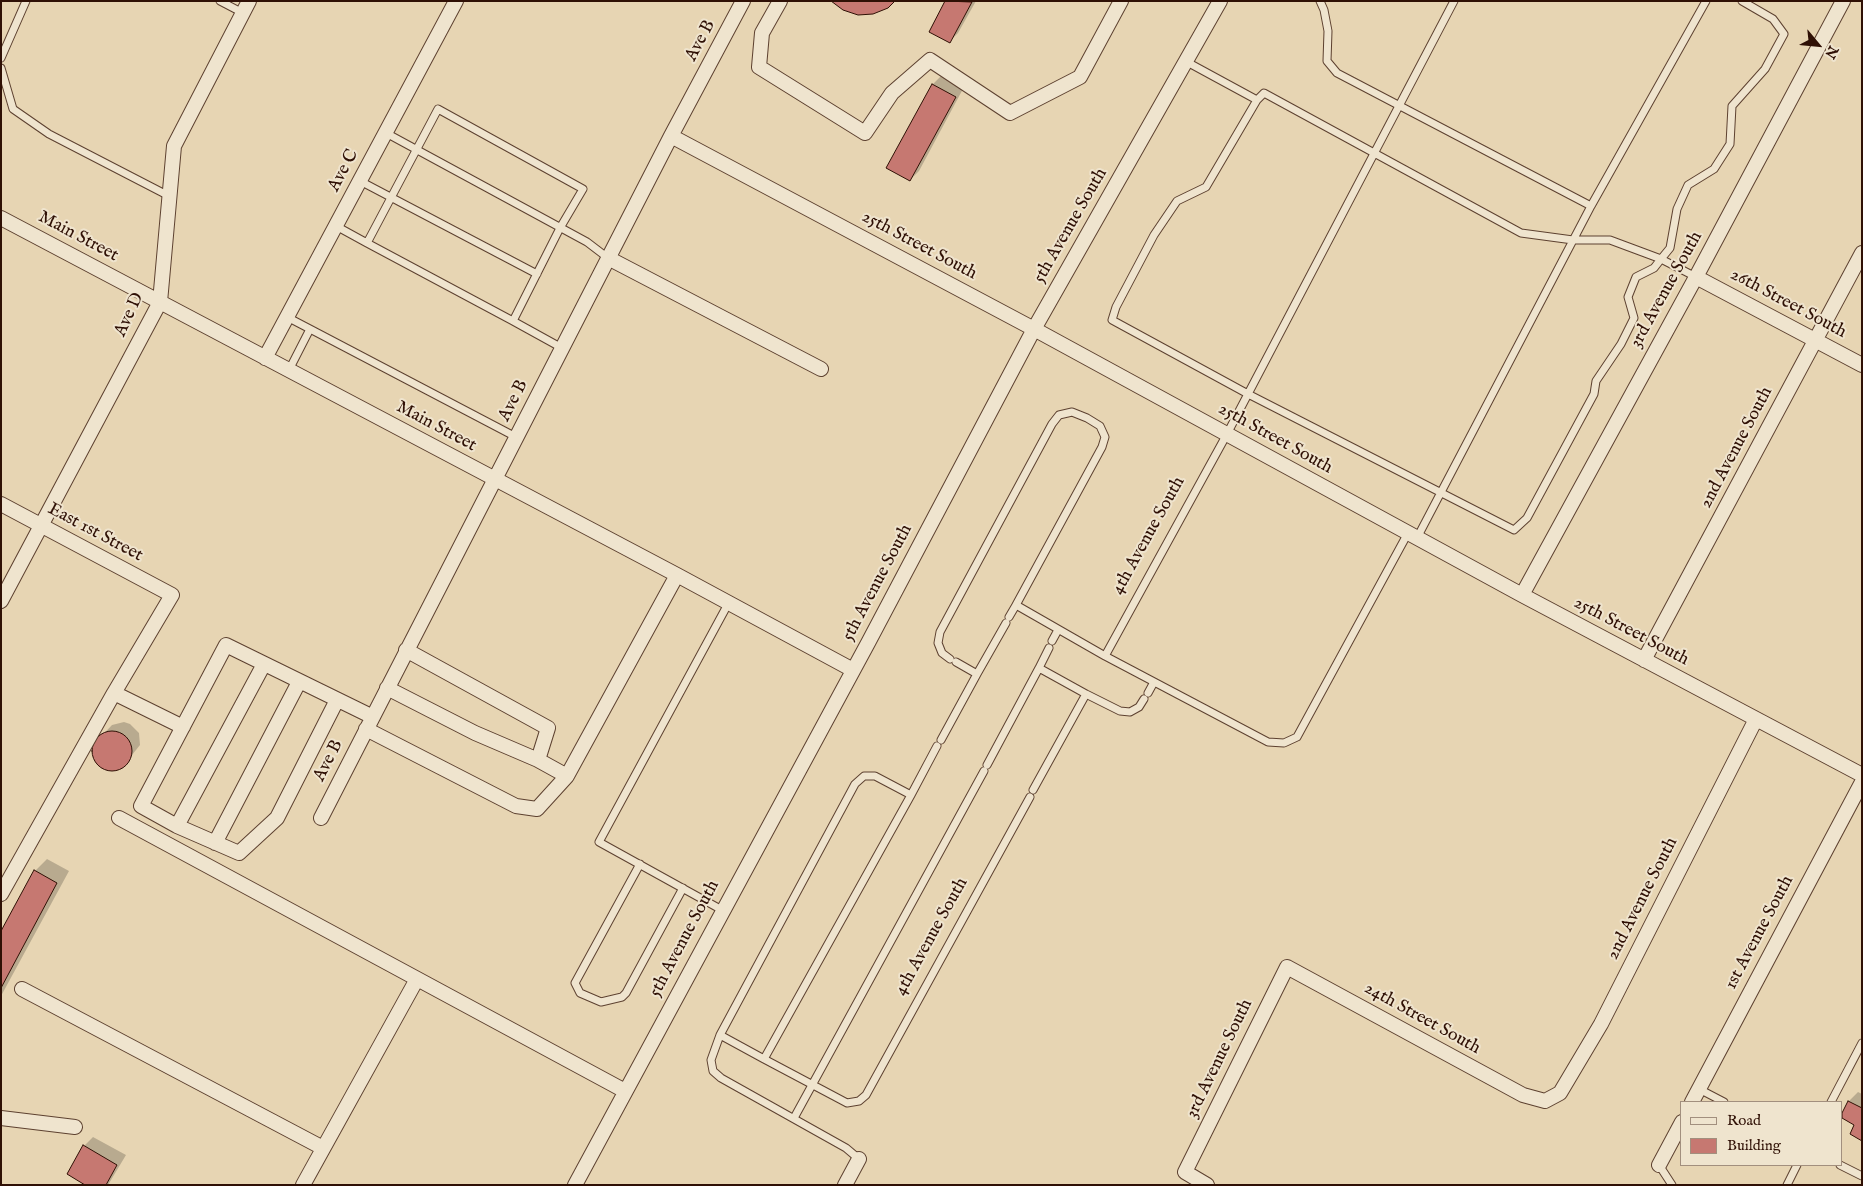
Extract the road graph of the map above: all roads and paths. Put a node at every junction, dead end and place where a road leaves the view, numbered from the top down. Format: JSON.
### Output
{"nodes":[{"id":1,"x":26,"y":1,"type":"edge"},
{"id":2,"x":220,"y":1,"type":"edge"},
{"id":3,"x":456,"y":1,"type":"edge"},
{"id":4,"x":743,"y":1,"type":"edge"},
{"id":5,"x":780,"y":1,"type":"edge"},
{"id":6,"x":1120,"y":1,"type":"edge"},
{"id":7,"x":1220,"y":1,"type":"edge"},
{"id":8,"x":1320,"y":1,"type":"edge"},
{"id":9,"x":1454,"y":1,"type":"edge"},
{"id":10,"x":1706,"y":1,"type":"edge"},
{"id":11,"x":1742,"y":1,"type":"edge"},
{"id":12,"x":1843,"y":1,"type":"edge"},
{"id":13,"x":246,"y":7,"type":"edge"},
{"id":14,"x":1,"y":58,"type":"edge"},
{"id":15,"x":1186,"y":62,"type":"junction"},
{"id":16,"x":1,"y":68,"type":"edge"},
{"id":17,"x":1257,"y":100,"type":"junction"},
{"id":18,"x":1400,"y":106,"type":"junction"},
{"id":19,"x":386,"y":133,"type":"junction"},
{"id":20,"x":671,"y":136,"type":"junction"},
{"id":21,"x":416,"y":149,"type":"junction"},
{"id":22,"x":1375,"y":155,"type":"junction"},
{"id":23,"x":360,"y":181,"type":"junction"},
{"id":24,"x":169,"y":196,"type":"junction"},
{"id":25,"x":390,"y":198,"type":"junction"},
{"id":26,"x":1591,"y":206,"type":"junction"},
{"id":27,"x":1,"y":218,"type":"edge"},
{"id":28,"x":336,"y":226,"type":"junction"},
{"id":29,"x":560,"y":228,"type":"junction"},
{"id":30,"x":1573,"y":240,"type":"junction"},
{"id":31,"x":367,"y":243,"type":"junction"},
{"id":32,"x":1862,"y":253,"type":"edge"},
{"id":33,"x":608,"y":258,"type":"junction"},
{"id":34,"x":1661,"y":259,"type":"junction"},
{"id":35,"x":537,"y":274,"type":"junction"},
{"id":36,"x":1696,"y":277,"type":"junction"},
{"id":37,"x":160,"y":302,"type":"junction"},
{"id":38,"x":287,"y":317,"type":"junction"},
{"id":39,"x":513,"y":321,"type":"junction"},
{"id":40,"x":310,"y":329,"type":"junction"},
{"id":41,"x":1034,"y":329,"type":"junction"},
{"id":42,"x":1815,"y":340,"type":"junction"},
{"id":43,"x":562,"y":348,"type":"junction"},
{"id":44,"x":265,"y":358,"type":"junction"},
{"id":45,"x":1862,"y":364,"type":"edge"},
{"id":46,"x":821,"y":369,"type":"dead end"},
{"id":47,"x":289,"y":370,"type":"junction"},
{"id":48,"x":1248,"y":394,"type":"junction"},
{"id":49,"x":1226,"y":434,"type":"junction"},
{"id":50,"x":516,"y":437,"type":"junction"},
{"id":51,"x":495,"y":480,"type":"junction"},
{"id":52,"x":1441,"y":492,"type":"junction"},
{"id":53,"x":1,"y":504,"type":"edge"},
{"id":54,"x":42,"y":525,"type":"junction"},
{"id":55,"x":1413,"y":535,"type":"junction"},
{"id":56,"x":677,"y":575,"type":"junction"},
{"id":57,"x":1522,"y":595,"type":"junction"},
{"id":58,"x":1,"y":601,"type":"edge"},
{"id":59,"x":728,"y":604,"type":"junction"},
{"id":60,"x":1016,"y":605,"type":"junction"},
{"id":61,"x":1058,"y":630,"type":"junction"},
{"id":62,"x":406,"y":650,"type":"junction"},
{"id":63,"x":1105,"y":656,"type":"junction"},
{"id":64,"x":1644,"y":660,"type":"junction"},
{"id":65,"x":264,"y":664,"type":"junction"},
{"id":66,"x":1040,"y":668,"type":"junction"},
{"id":67,"x":853,"y":670,"type":"junction"},
{"id":68,"x":977,"y":674,"type":"junction"},
{"id":69,"x":299,"y":682,"type":"junction"},
{"id":70,"x":1154,"y":682,"type":"junction"},
{"id":71,"x":387,"y":688,"type":"junction"},
{"id":72,"x":114,"y":693,"type":"junction"},
{"id":73,"x":1086,"y":694,"type":"junction"},
{"id":74,"x":337,"y":700,"type":"junction"},
{"id":75,"x":1756,"y":719,"type":"junction"},
{"id":76,"x":369,"y":723,"type":"junction"},
{"id":77,"x":183,"y":727,"type":"junction"},
{"id":78,"x":538,"y":760,"type":"junction"},
{"id":79,"x":1862,"y":775,"type":"edge"},
{"id":80,"x":567,"y":776,"type":"junction"},
{"id":81,"x":1862,"y":782,"type":"edge"},
{"id":82,"x":911,"y":794,"type":"junction"},
{"id":83,"x":119,"y":818,"type":"dead end"},
{"id":84,"x":321,"y":818,"type":"dead end"},
{"id":85,"x":178,"y":826,"type":"junction"},
{"id":86,"x":215,"y":843,"type":"junction"},
{"id":87,"x":640,"y":864,"type":"junction"},
{"id":88,"x":683,"y":888,"type":"junction"},
{"id":89,"x":1,"y":894,"type":"edge"},
{"id":90,"x":722,"y":910,"type":"junction"},
{"id":91,"x":417,"y":979,"type":"junction"},
{"id":92,"x":1278,"y":985,"type":"joint"},
{"id":93,"x":22,"y":989,"type":"dead end"},
{"id":94,"x":720,"y":1035,"type":"junction"},
{"id":95,"x":1862,"y":1043,"type":"edge"},
{"id":96,"x":764,"y":1059,"type":"junction"},
{"id":97,"x":811,"y":1085,"type":"junction"},
{"id":98,"x":1699,"y":1089,"type":"junction"},
{"id":99,"x":624,"y":1091,"type":"junction"},
{"id":100,"x":1560,"y":1093,"type":"joint"},
{"id":101,"x":1693,"y":1101,"type":"edge"},
{"id":102,"x":1722,"y":1101,"type":"edge"},
{"id":103,"x":1831,"y":1101,"type":"edge"},
{"id":104,"x":1,"y":1118,"type":"edge"},
{"id":105,"x":794,"y":1118,"type":"junction"},
{"id":106,"x":1680,"y":1126,"type":"edge"},
{"id":107,"x":74,"y":1127,"type":"dead end"},
{"id":108,"x":323,"y":1148,"type":"junction"},
{"id":109,"x":859,"y":1159,"type":"joint"},
{"id":110,"x":1659,"y":1165,"type":"joint"},
{"id":111,"x":1796,"y":1166,"type":"edge"},
{"id":112,"x":1842,"y":1166,"type":"edge"},
{"id":113,"x":1862,"y":1176,"type":"edge"},
{"id":114,"x":303,"y":1185,"type":"edge"},
{"id":115,"x":575,"y":1185,"type":"edge"},
{"id":116,"x":845,"y":1185,"type":"edge"},
{"id":117,"x":1207,"y":1185,"type":"edge"},
{"id":118,"x":1672,"y":1185,"type":"edge"},
{"id":119,"x":1786,"y":1185,"type":"edge"}],
"edges":[{"from":1,"to":14,"type":"lane"},
{"from":2,"to":13,"type":"lane"},
{"from":3,"to":19,"type":"street","name":"Ave C"},
{"from":4,"to":20,"type":"street","name":"Ave B"},
{"from":5,"to":6,"type":"street"},
{"from":7,"to":15,"type":"street","name":"5th Avenue South"},
{"from":8,"to":18,"type":"lane"},
{"from":9,"to":18,"type":"lane","name":"4th Avenue South"},
{"from":10,"to":26,"type":"lane"},
{"from":11,"to":34,"type":"lane"},
{"from":12,"to":36,"type":"street","name":"3rd Avenue South"},
{"from":13,"to":24,"type":"street","name":"Ave D"},
{"from":15,"to":17,"type":"lane"},
{"from":15,"to":41,"type":"street","name":"5th Avenue South"},
{"from":16,"to":24,"type":"lane"},
{"from":17,"to":22,"type":"lane"},
{"from":17,"to":48,"type":"lane"},
{"from":18,"to":22,"type":"lane","name":"4th Avenue South"},
{"from":18,"to":26,"type":"lane"},
{"from":19,"to":21,"type":"lane"},
{"from":19,"to":23,"type":"street","name":"Ave C"},
{"from":20,"to":33,"type":"street","name":"Ave B"},
{"from":20,"to":41,"type":"street","name":"25th Street South"},
{"from":21,"to":25,"type":"lane"},
{"from":21,"to":29,"type":"lane"},
{"from":21,"to":29,"type":"lane"},
{"from":22,"to":30,"type":"lane"},
{"from":22,"to":48,"type":"lane","name":"4th Avenue South"},
{"from":23,"to":25,"type":"lane"},
{"from":23,"to":28,"type":"street","name":"Ave C"},
{"from":24,"to":37,"type":"street","name":"Ave D"},
{"from":25,"to":31,"type":"lane"},
{"from":25,"to":35,"type":"lane"},
{"from":26,"to":30,"type":"lane"},
{"from":27,"to":37,"type":"street","name":"Main Street"},
{"from":28,"to":31,"type":"lane"},
{"from":28,"to":38,"type":"street","name":"Ave C"},
{"from":29,"to":33,"type":"lane"},
{"from":29,"to":35,"type":"lane"},
{"from":30,"to":34,"type":"lane"},
{"from":30,"to":52,"type":"lane"},
{"from":31,"to":39,"type":"lane"},
{"from":32,"to":42,"type":"street","name":"2nd Avenue South"},
{"from":33,"to":43,"type":"street","name":"Ave B"},
{"from":33,"to":46,"type":"street"},
{"from":34,"to":36,"type":"lane"},
{"from":34,"to":52,"type":"lane"},
{"from":35,"to":39,"type":"lane"},
{"from":36,"to":42,"type":"street","name":"26th Street South"},
{"from":36,"to":57,"type":"street","name":"3rd Avenue South"},
{"from":37,"to":44,"type":"street","name":"Main Street"},
{"from":37,"to":54,"type":"street","name":"Ave D"},
{"from":38,"to":40,"type":"lane"},
{"from":38,"to":44,"type":"street","name":"Ave C"},
{"from":39,"to":43,"type":"lane"},
{"from":40,"to":47,"type":"lane"},
{"from":40,"to":50,"type":"lane"},
{"from":41,"to":49,"type":"street","name":"25th Street South"},
{"from":41,"to":67,"type":"street","name":"5th Avenue South"},
{"from":42,"to":45,"type":"street","name":"26th Street South"},
{"from":42,"to":64,"type":"street","name":"2nd Avenue South"},
{"from":43,"to":50,"type":"street","name":"Ave B"},
{"from":44,"to":47,"type":"street","name":"Main Street"},
{"from":47,"to":51,"type":"street","name":"Main Street"},
{"from":48,"to":49,"type":"lane","name":"4th Avenue South"},
{"from":48,"to":52,"type":"lane"},
{"from":49,"to":55,"type":"street","name":"25th Street South"},
{"from":49,"to":63,"type":"lane","name":"4th Avenue South"},
{"from":50,"to":51,"type":"street","name":"Ave B"},
{"from":51,"to":56,"type":"street","name":"Main Street"},
{"from":51,"to":62,"type":"street","name":"Ave B"},
{"from":52,"to":55,"type":"lane"},
{"from":53,"to":54,"type":"street","name":"East 1st Street"},
{"from":54,"to":58,"type":"street","name":"Ave D"},
{"from":54,"to":72,"type":"street","name":"East 1st Street"},
{"from":55,"to":57,"type":"street","name":"25th Street South"},
{"from":55,"to":70,"type":"lane"},
{"from":56,"to":59,"type":"street","name":"Main Street"},
{"from":56,"to":80,"type":"street"},
{"from":57,"to":64,"type":"street","name":"25th Street South"},
{"from":59,"to":67,"type":"street","name":"Main Street"},
{"from":59,"to":87,"type":"lane"},
{"from":60,"to":61,"type":"lane"},
{"from":60,"to":68,"type":"lane"},
{"from":60,"to":68,"type":"lane"},
{"from":61,"to":63,"type":"lane"},
{"from":61,"to":66,"type":"lane"},
{"from":62,"to":71,"type":"street","name":"Ave B"},
{"from":62,"to":78,"type":"street"},
{"from":63,"to":70,"type":"lane"},
{"from":64,"to":75,"type":"street","name":"25th Street South"},
{"from":65,"to":69,"type":"street"},
{"from":65,"to":77,"type":"street"},
{"from":65,"to":85,"type":"street"},
{"from":66,"to":73,"type":"lane"},
{"from":66,"to":97,"type":"lane"},
{"from":67,"to":90,"type":"street","name":"5th Avenue South"},
{"from":68,"to":82,"type":"lane"},
{"from":69,"to":74,"type":"street"},
{"from":69,"to":86,"type":"street"},
{"from":70,"to":73,"type":"lane"},
{"from":71,"to":76,"type":"street","name":"Ave B"},
{"from":71,"to":78,"type":"street"},
{"from":72,"to":77,"type":"street"},
{"from":72,"to":89,"type":"street"},
{"from":73,"to":97,"type":"lane","name":"4th Avenue South"},
{"from":74,"to":76,"type":"street"},
{"from":74,"to":86,"type":"street"},
{"from":75,"to":79,"type":"street","name":"25th Street South"},
{"from":75,"to":100,"type":"street","name":"2nd Avenue South"},
{"from":76,"to":80,"type":"street"},
{"from":76,"to":84,"type":"street","name":"Ave B"},
{"from":77,"to":85,"type":"street"},
{"from":78,"to":80,"type":"street"},
{"from":81,"to":98,"type":"street","name":"1st Avenue South"},
{"from":82,"to":94,"type":"lane"},
{"from":82,"to":96,"type":"lane"},
{"from":83,"to":91,"type":"street"},
{"from":85,"to":86,"type":"street"},
{"from":87,"to":88,"type":"lane"},
{"from":87,"to":88,"type":"lane"},
{"from":88,"to":90,"type":"lane"},
{"from":90,"to":99,"type":"street","name":"5th Avenue South"},
{"from":91,"to":99,"type":"street"},
{"from":91,"to":108,"type":"street"},
{"from":92,"to":100,"type":"street","name":"24th Street South"},
{"from":92,"to":117,"type":"street","name":"3rd Avenue South"},
{"from":93,"to":108,"type":"street"},
{"from":94,"to":96,"type":"lane"},
{"from":94,"to":105,"type":"lane"},
{"from":95,"to":103,"type":"lane"},
{"from":96,"to":97,"type":"lane"},
{"from":97,"to":105,"type":"lane"},
{"from":98,"to":101,"type":"street","name":"1st Avenue South"},
{"from":98,"to":102,"type":"lane"},
{"from":99,"to":115,"type":"street","name":"5th Avenue South"},
{"from":104,"to":107,"type":"street"},
{"from":105,"to":109,"type":"lane"},
{"from":106,"to":110,"type":"street"},
{"from":108,"to":114,"type":"street"},
{"from":109,"to":116,"type":"street"},
{"from":110,"to":118,"type":"lane"},
{"from":111,"to":119,"type":"lane"},
{"from":112,"to":113,"type":"lane"}]}
